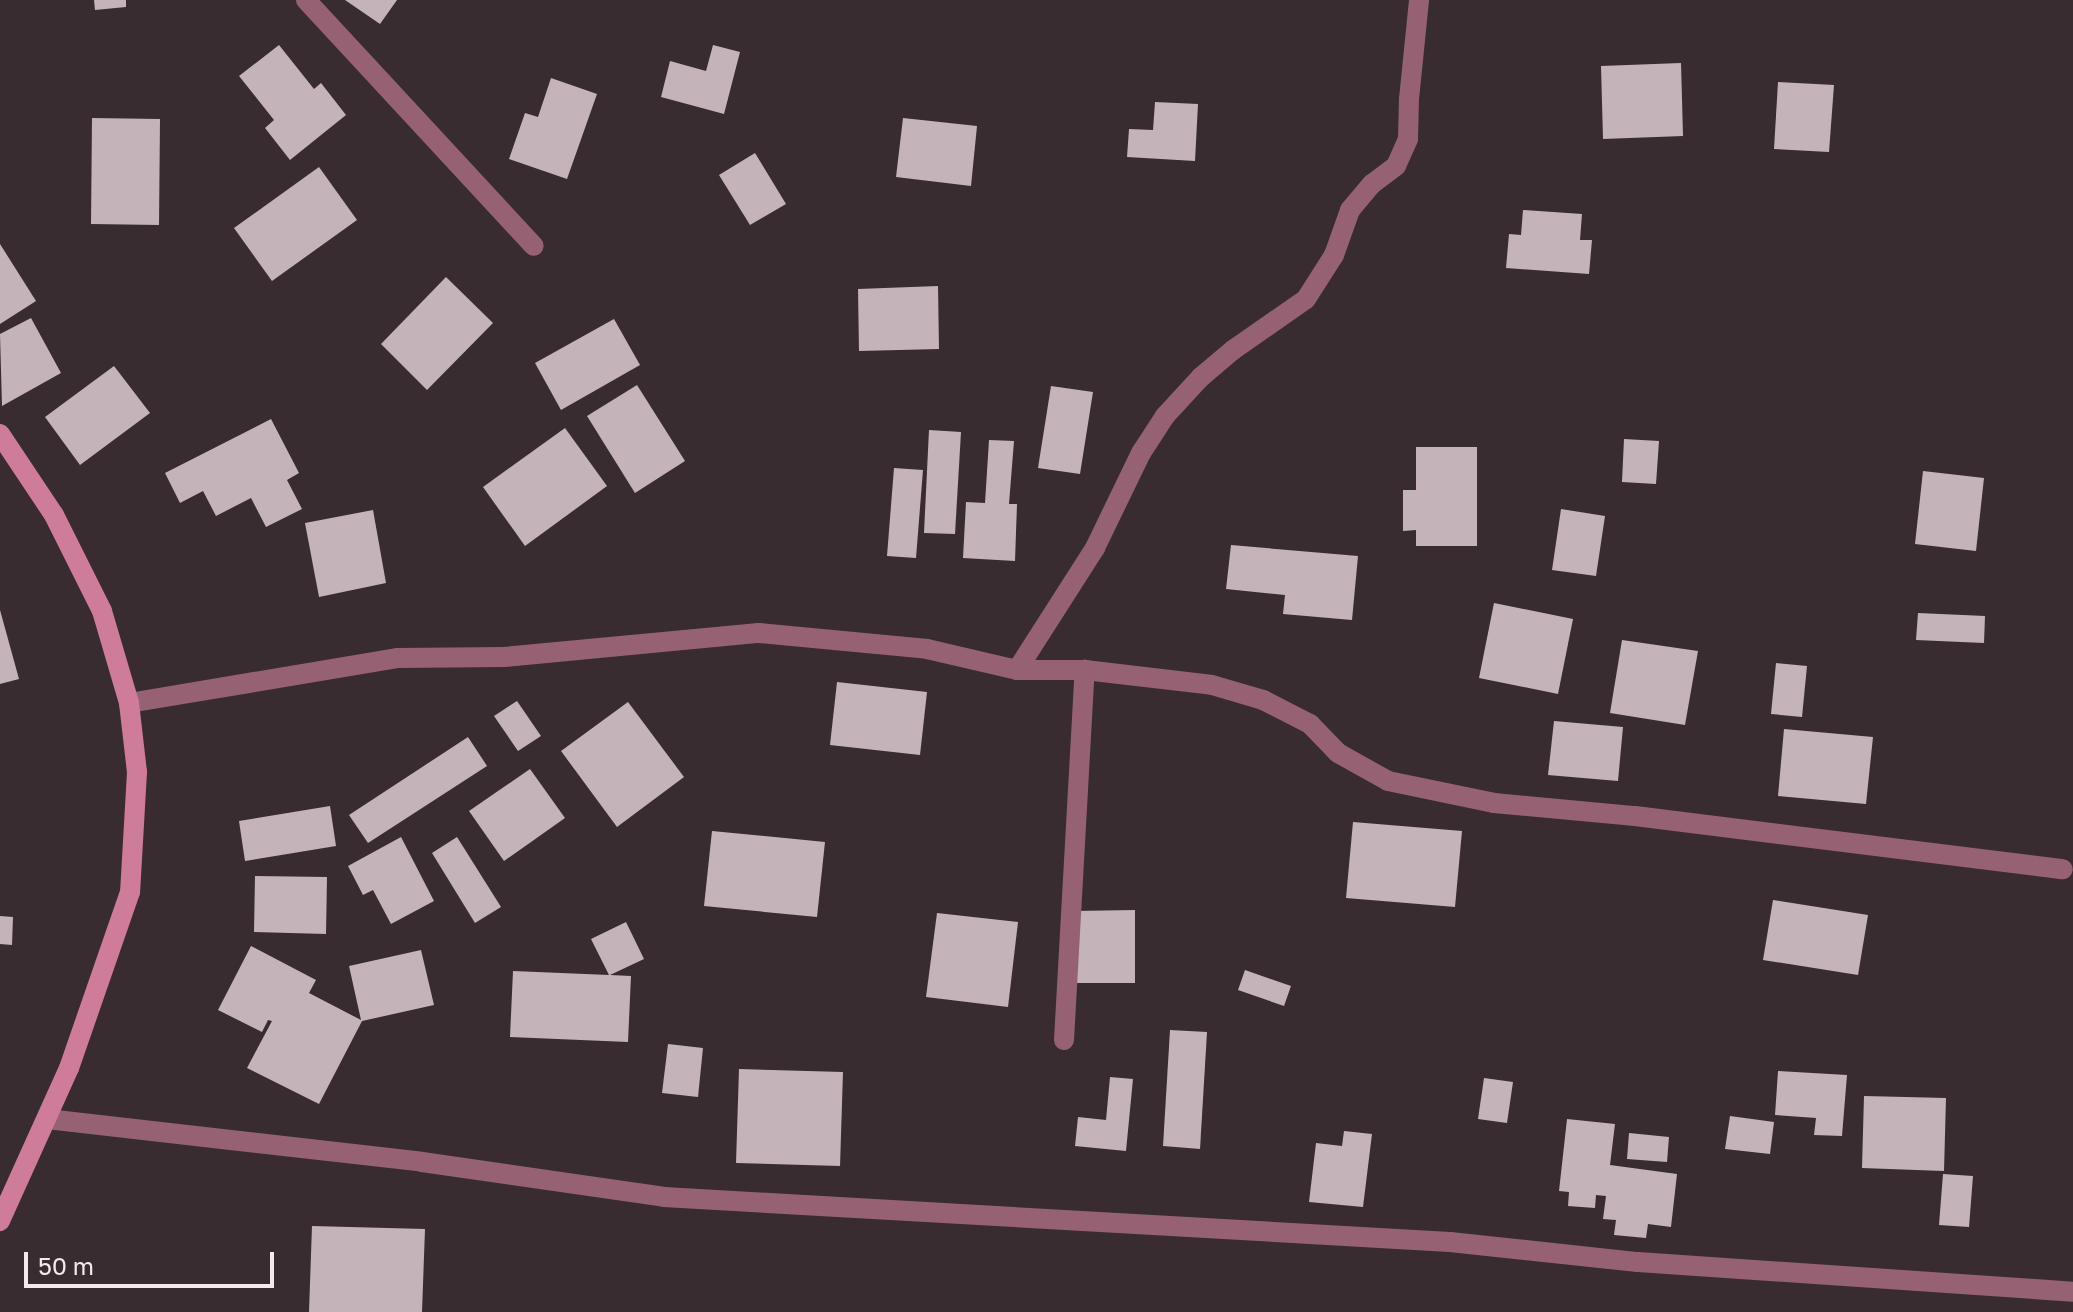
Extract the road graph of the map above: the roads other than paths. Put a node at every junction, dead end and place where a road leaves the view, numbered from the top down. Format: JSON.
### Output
{"nodes":[{"id":1,"x":306,"y":0,"type":"edge"},
{"id":2,"x":1419,"y":0,"type":"edge"},
{"id":3,"x":534,"y":246,"type":"dead end"},
{"id":4,"x":0,"y":434,"type":"edge"},
{"id":5,"x":1017,"y":670,"type":"junction"},
{"id":6,"x":1085,"y":670,"type":"junction"},
{"id":7,"x":129,"y":703,"type":"junction"},
{"id":8,"x":2063,"y":869,"type":"dead end"},
{"id":9,"x":1064,"y":1040,"type":"dead end"},
{"id":10,"x":47,"y":1119,"type":"junction"},
{"id":11,"x":0,"y":1221,"type":"edge"},
{"id":12,"x":2073,"y":1292,"type":"edge"}],
"edges":[{"from":1,"to":3,"type":"street"},
{"from":2,"to":5,"type":"street"},
{"from":4,"to":7,"type":"main road"},
{"from":5,"to":6,"type":"street"},
{"from":5,"to":7,"type":"street"},
{"from":6,"to":8,"type":"street"},
{"from":6,"to":9,"type":"street"},
{"from":7,"to":10,"type":"main road"},
{"from":10,"to":11,"type":"main road"},
{"from":10,"to":12,"type":"street"}]}
